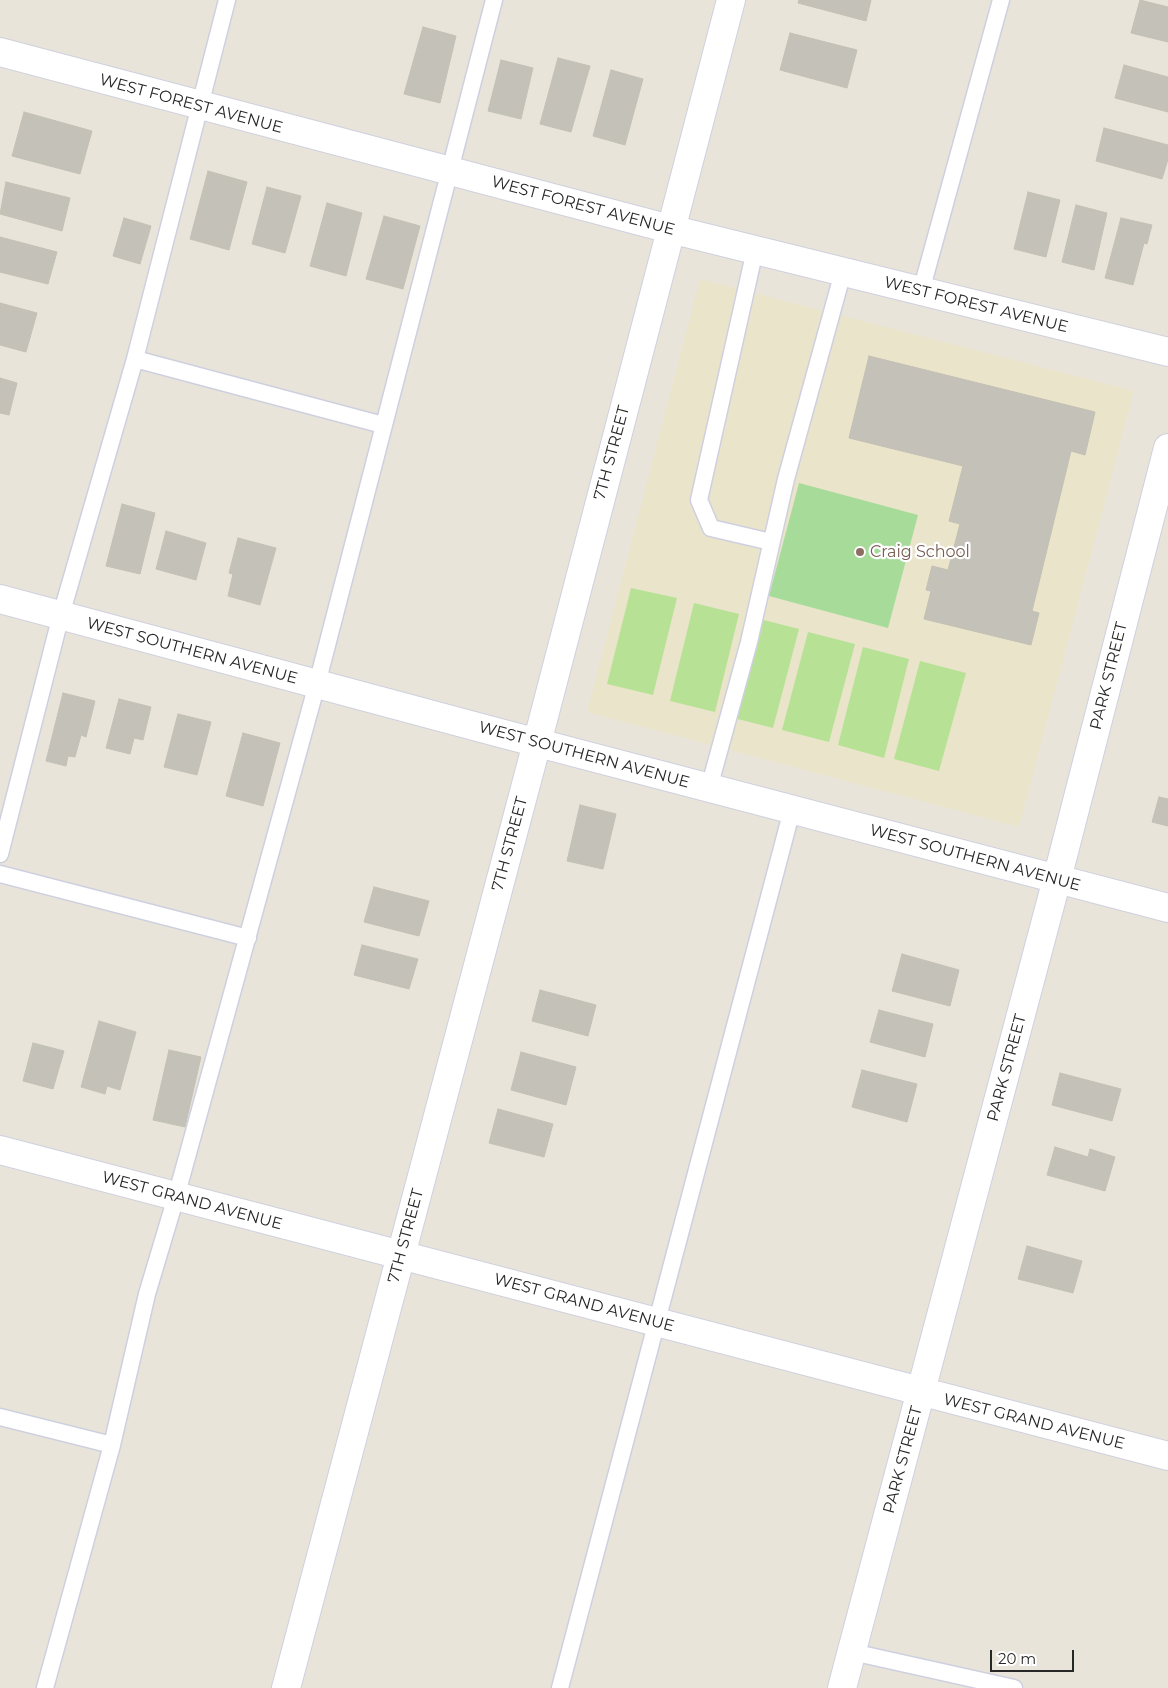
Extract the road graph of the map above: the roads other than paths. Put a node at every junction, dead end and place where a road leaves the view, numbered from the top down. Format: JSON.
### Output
{"nodes":[{"id":1,"x":227,"y":0,"type":"edge"},
{"id":2,"x":494,"y":0,"type":"edge"},
{"id":3,"x":731,"y":0,"type":"edge"},
{"id":4,"x":1001,"y":0,"type":"edge"},
{"id":5,"x":0,"y":52,"type":"edge"},
{"id":6,"x":199,"y":106,"type":"junction"},
{"id":7,"x":450,"y":171,"type":"junction"},
{"id":8,"x":670,"y":229,"type":"junction"},
{"id":9,"x":756,"y":250,"type":"junction"},
{"id":10,"x":843,"y":272,"type":"junction"},
{"id":11,"x":921,"y":291,"type":"junction"},
{"id":12,"x":1168,"y":352,"type":"edge"},
{"id":13,"x":135,"y":359,"type":"junction"},
{"id":14,"x":383,"y":426,"type":"junction"},
{"id":15,"x":1168,"y":448,"type":"edge"},
{"id":16,"x":771,"y":542,"type":"junction"},
{"id":17,"x":0,"y":599,"type":"edge"},
{"id":18,"x":62,"y":615,"type":"junction"},
{"id":19,"x":317,"y":684,"type":"junction"},
{"id":20,"x":537,"y":743,"type":"junction"},
{"id":21,"x":709,"y":788,"type":"junction"},
{"id":22,"x":792,"y":810,"type":"junction"},
{"id":23,"x":0,"y":854,"type":"edge"},
{"id":24,"x":0,"y":874,"type":"edge"},
{"id":25,"x":1057,"y":879,"type":"junction"},
{"id":26,"x":1168,"y":908,"type":"edge"},
{"id":27,"x":248,"y":938,"type":"junction"},
{"id":28,"x":0,"y":1150,"type":"edge"},
{"id":29,"x":176,"y":1197,"type":"junction"},
{"id":30,"x":401,"y":1254,"type":"junction"},
{"id":31,"x":656,"y":1322,"type":"junction"},
{"id":32,"x":921,"y":1393,"type":"junction"},
{"id":33,"x":0,"y":1417,"type":"edge"},
{"id":34,"x":112,"y":1445,"type":"junction"},
{"id":35,"x":1168,"y":1456,"type":"edge"},
{"id":36,"x":852,"y":1652,"type":"junction"},
{"id":37,"x":45,"y":1688,"type":"edge"},
{"id":38,"x":286,"y":1688,"type":"edge"},
{"id":39,"x":560,"y":1688,"type":"edge"},
{"id":40,"x":842,"y":1688,"type":"edge"},
{"id":41,"x":1014,"y":1688,"type":"edge"}],
"edges":[{"from":1,"to":6,"type":"lane"},
{"from":2,"to":7,"type":"lane"},
{"from":3,"to":8,"type":"street","name":"7TH STREET"},
{"from":4,"to":11,"type":"lane"},
{"from":5,"to":6,"type":"street","name":"WEST FOREST AVENUE"},
{"from":6,"to":7,"type":"street","name":"WEST FOREST AVENUE"},
{"from":6,"to":13,"type":"lane"},
{"from":7,"to":8,"type":"street","name":"WEST FOREST AVENUE"},
{"from":7,"to":14,"type":"lane"},
{"from":8,"to":9,"type":"street","name":"WEST FOREST AVENUE"},
{"from":8,"to":20,"type":"street","name":"7TH STREET"},
{"from":9,"to":10,"type":"street","name":"WEST FOREST AVENUE"},
{"from":9,"to":16,"type":"lane"},
{"from":10,"to":11,"type":"street","name":"WEST FOREST AVENUE"},
{"from":10,"to":16,"type":"lane"},
{"from":11,"to":12,"type":"street","name":"WEST FOREST AVENUE"},
{"from":13,"to":14,"type":"lane"},
{"from":13,"to":18,"type":"lane"},
{"from":14,"to":19,"type":"lane"},
{"from":15,"to":25,"type":"street","name":"PARK STREET"},
{"from":16,"to":21,"type":"lane"},
{"from":17,"to":18,"type":"street","name":"WEST SOUTHERN AVENUE"},
{"from":18,"to":19,"type":"street","name":"WEST SOUTHERN AVENUE"},
{"from":18,"to":23,"type":"lane"},
{"from":19,"to":20,"type":"street","name":"WEST SOUTHERN AVENUE"},
{"from":19,"to":27,"type":"lane"},
{"from":20,"to":21,"type":"street","name":"WEST SOUTHERN AVENUE"},
{"from":20,"to":30,"type":"street","name":"7TH STREET"},
{"from":21,"to":22,"type":"street","name":"WEST SOUTHERN AVENUE"},
{"from":22,"to":25,"type":"street","name":"WEST SOUTHERN AVENUE"},
{"from":22,"to":31,"type":"lane"},
{"from":24,"to":27,"type":"lane"},
{"from":25,"to":26,"type":"street","name":"WEST SOUTHERN AVENUE"},
{"from":25,"to":32,"type":"street","name":"PARK STREET"},
{"from":27,"to":29,"type":"lane"},
{"from":28,"to":29,"type":"street","name":"WEST GRAND AVENUE"},
{"from":29,"to":30,"type":"street","name":"WEST GRAND AVENUE"},
{"from":29,"to":34,"type":"lane"},
{"from":30,"to":31,"type":"street","name":"WEST GRAND AVENUE"},
{"from":30,"to":38,"type":"street","name":"7TH STREET"},
{"from":31,"to":32,"type":"street","name":"WEST GRAND AVENUE"},
{"from":31,"to":39,"type":"lane"},
{"from":32,"to":35,"type":"street","name":"WEST GRAND AVENUE"},
{"from":32,"to":36,"type":"street","name":"PARK STREET"},
{"from":33,"to":34,"type":"lane"},
{"from":34,"to":37,"type":"lane"},
{"from":36,"to":40,"type":"street","name":"PARK STREET"},
{"from":36,"to":41,"type":"lane"}]}
